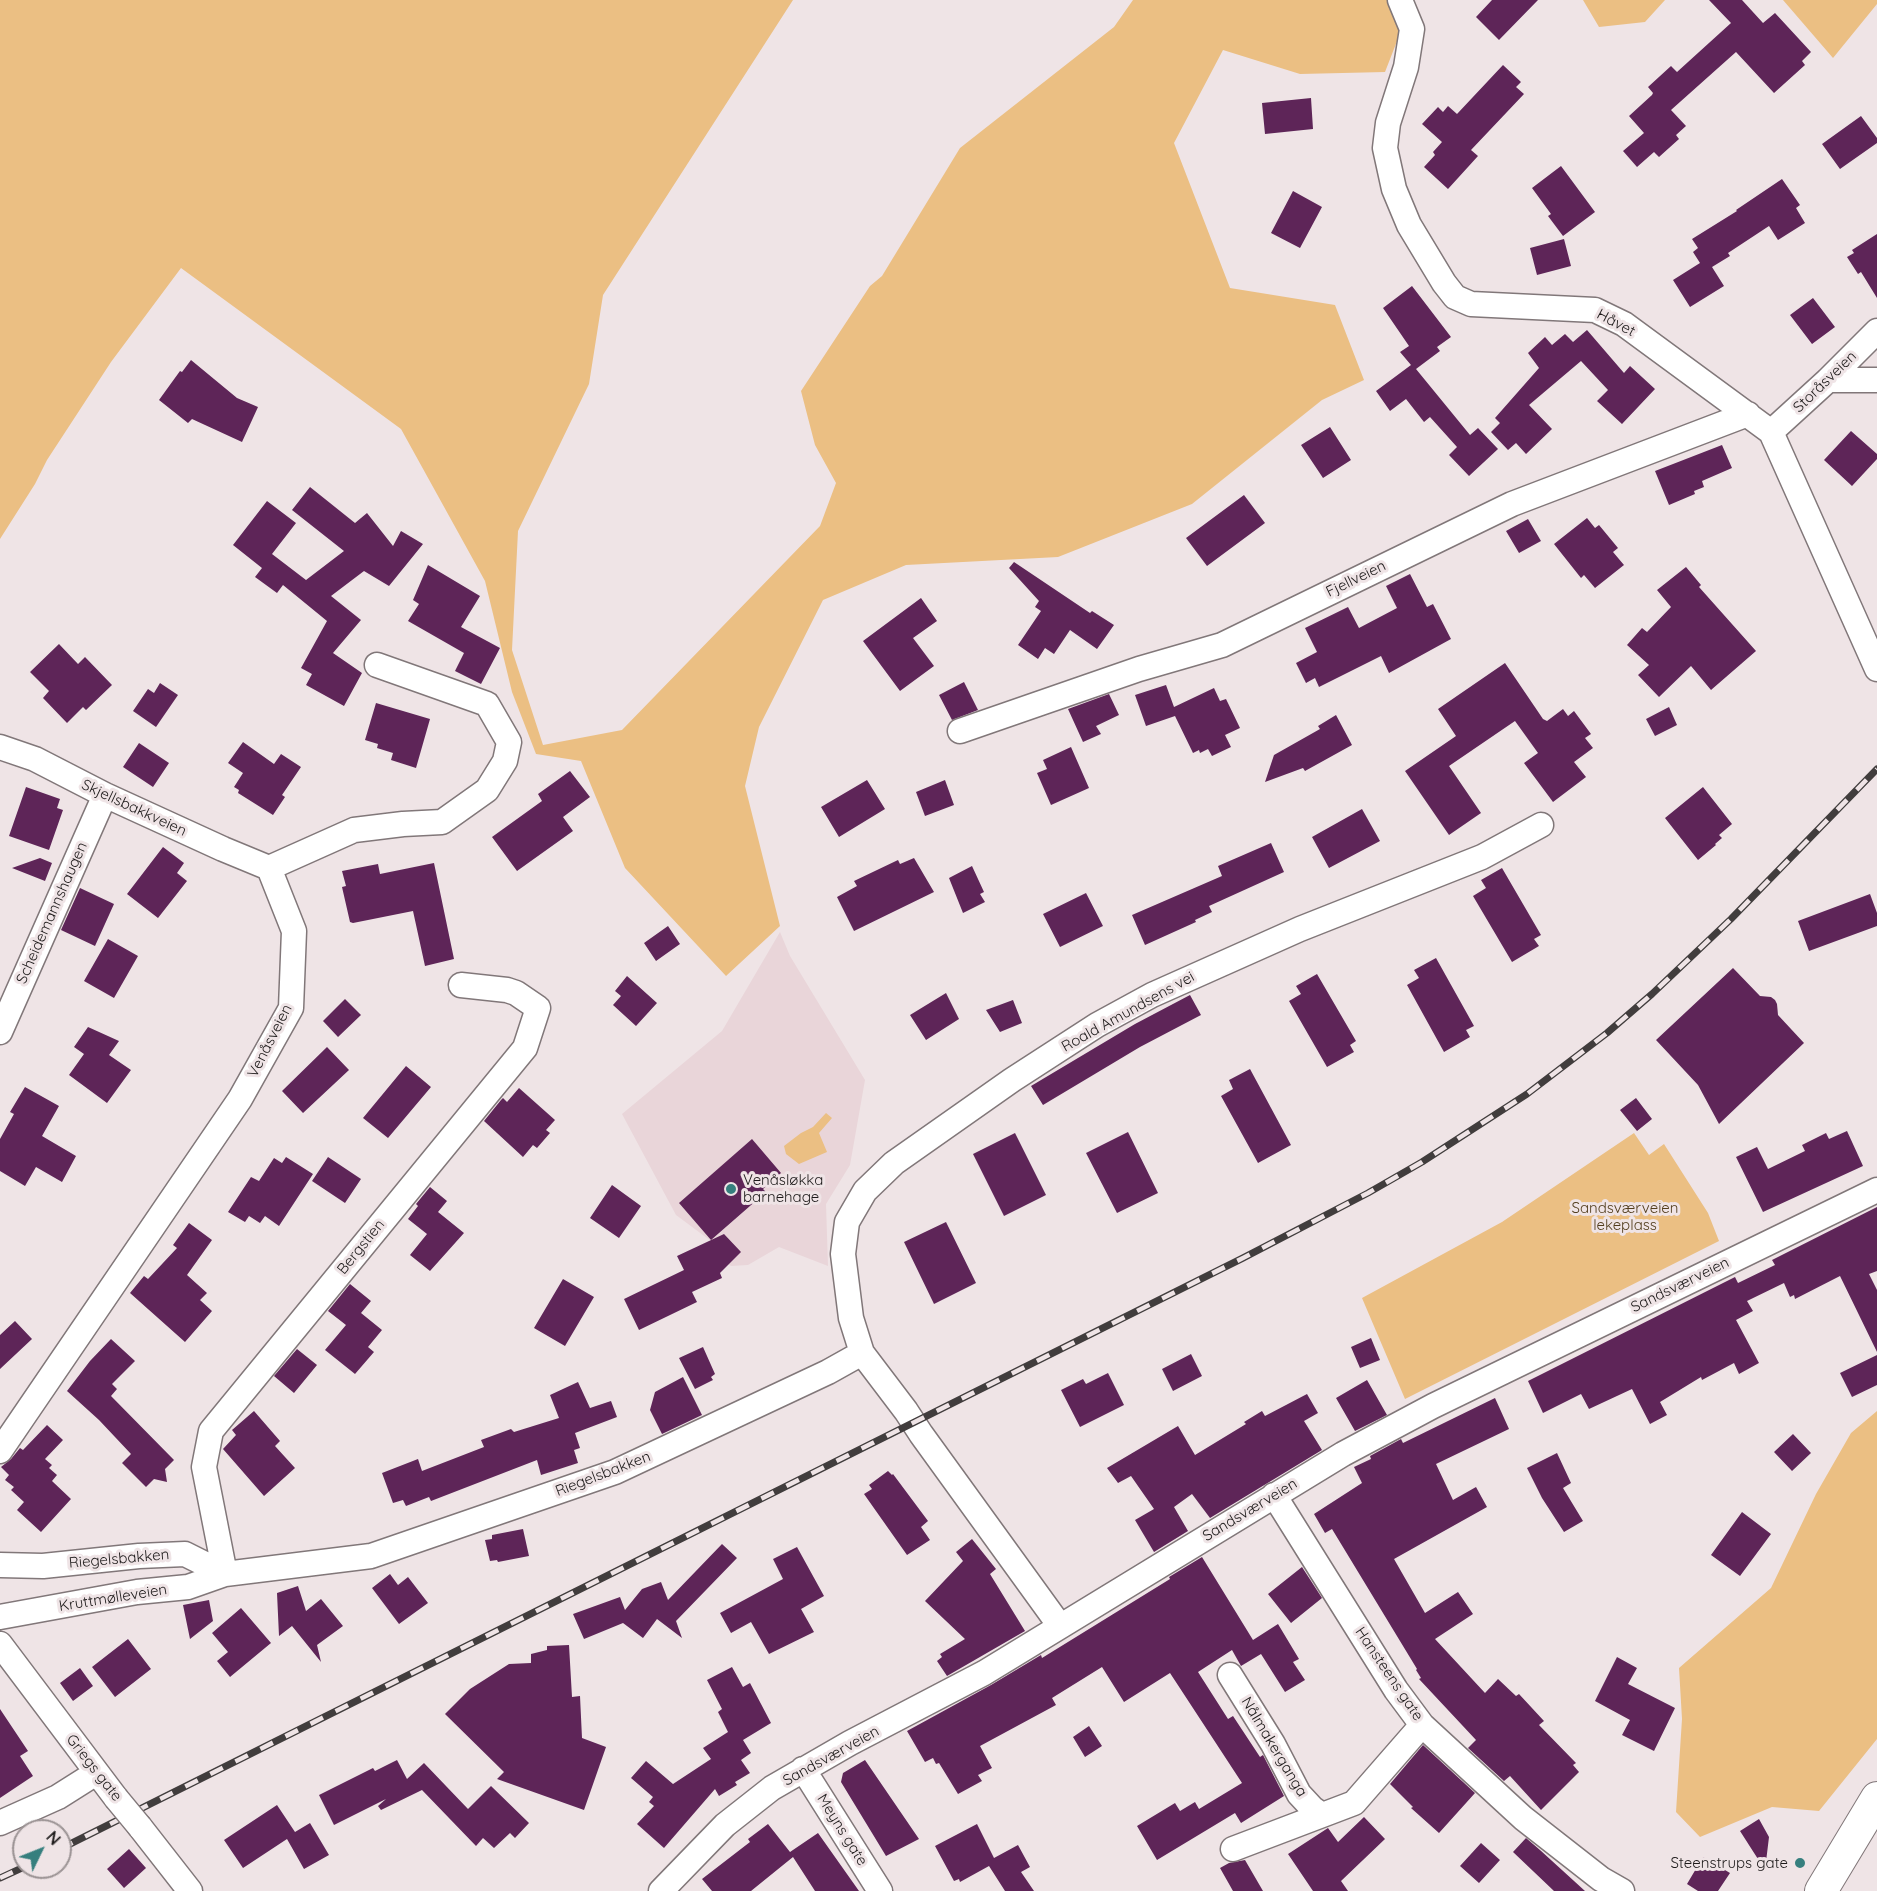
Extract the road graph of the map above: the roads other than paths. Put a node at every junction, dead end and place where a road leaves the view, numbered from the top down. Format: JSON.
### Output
{"nodes":[{"id":1,"x":1400,"y":0,"type":"edge"},
{"id":2,"x":1877,"y":331,"type":"edge"},
{"id":3,"x":1828,"y":380,"type":"junction"},
{"id":4,"x":1877,"y":380,"type":"edge"},
{"id":5,"x":1748,"y":414,"type":"junction"},
{"id":6,"x":1771,"y":432,"type":"junction"},
{"id":7,"x":377,"y":665,"type":"dead end"},
{"id":8,"x":1877,"y":669,"type":"edge"},
{"id":9,"x":960,"y":731,"type":"dead end"},
{"id":10,"x":0,"y":747,"type":"edge"},
{"id":11,"x":105,"y":795,"type":"junction"},
{"id":12,"x":1541,"y":825,"type":"dead end"},
{"id":13,"x":269,"y":868,"type":"junction"},
{"id":14,"x":461,"y":985,"type":"dead end"},
{"id":15,"x":0,"y":1032,"type":"edge"},
{"id":16,"x":1877,"y":1190,"type":"edge"},
{"id":17,"x":862,"y":1353,"type":"junction"},
{"id":18,"x":0,"y":1451,"type":"edge"},
{"id":19,"x":1274,"y":1495,"type":"junction"},
{"id":20,"x":0,"y":1565,"type":"edge"},
{"id":21,"x":225,"y":1574,"type":"junction"},
{"id":22,"x":0,"y":1617,"type":"edge"},
{"id":23,"x":1060,"y":1626,"type":"junction"},
{"id":24,"x":0,"y":1644,"type":"edge"},
{"id":25,"x":1230,"y":1675,"type":"dead end"},
{"id":26,"x":1422,"y":1725,"type":"junction"},
{"id":27,"x":803,"y":1769,"type":"junction"},
{"id":28,"x":96,"y":1773,"type":"junction"},
{"id":29,"x":1877,"y":1798,"type":"edge"},
{"id":30,"x":1322,"y":1815,"type":"junction"},
{"id":31,"x":0,"y":1823,"type":"edge"},
{"id":32,"x":1233,"y":1849,"type":"dead end"},
{"id":33,"x":185,"y":1885,"type":"edge"},
{"id":34,"x":1603,"y":1885,"type":"edge"},
{"id":35,"x":661,"y":1891,"type":"edge"},
{"id":36,"x":880,"y":1891,"type":"edge"},
{"id":37,"x":1622,"y":1891,"type":"edge"},
{"id":38,"x":1821,"y":1891,"type":"edge"}],
"edges":[{"from":1,"to":5,"type":"street","name":"Håvet"},
{"from":2,"to":3,"type":"street","name":"Storåsveien"},
{"from":3,"to":4,"type":"street"},
{"from":3,"to":6,"type":"street","name":"Storåsveien"},
{"from":5,"to":6,"type":"street","name":"Håvet"},
{"from":5,"to":9,"type":"street","name":"Fjellveien"},
{"from":6,"to":8,"type":"street","name":"Håvet"},
{"from":7,"to":13,"type":"street"},
{"from":10,"to":11,"type":"street","name":"Skjellsbakkveien"},
{"from":11,"to":13,"type":"street","name":"Skjellsbakkveien"},
{"from":11,"to":15,"type":"street","name":"Scheidemannshaugen"},
{"from":12,"to":17,"type":"street","name":"Roald Amundsens vei"},
{"from":13,"to":18,"type":"street","name":"Venåsveien"},
{"from":14,"to":21,"type":"street","name":"Bergstien"},
{"from":16,"to":19,"type":"street","name":"Sandsværveien"},
{"from":17,"to":21,"type":"street","name":"Riegelsbakken"},
{"from":17,"to":23,"type":"street"},
{"from":19,"to":23,"type":"street","name":"Sandsværveien"},
{"from":19,"to":26,"type":"street","name":"Hansteens gate"},
{"from":20,"to":21,"type":"street","name":"Riegelsbakken"},
{"from":21,"to":22,"type":"street","name":"Kruttmølleveien"},
{"from":23,"to":27,"type":"street","name":"Sandsværveien"},
{"from":24,"to":28,"type":"street","name":"Griegs gate"},
{"from":25,"to":30,"type":"street","name":"Nålmakerganga"},
{"from":26,"to":30,"type":"street"},
{"from":26,"to":34,"type":"street","name":"Hansteens gate"},
{"from":27,"to":35,"type":"street","name":"Sandsværveien"},
{"from":27,"to":36,"type":"street","name":"Meyns gate"},
{"from":28,"to":31,"type":"street"},
{"from":28,"to":33,"type":"street","name":"Griegs gate","bridge":true},
{"from":29,"to":38,"type":"street"},
{"from":30,"to":32,"type":"street"},
{"from":34,"to":37,"type":"street","name":"Hansteens gate"}]}
